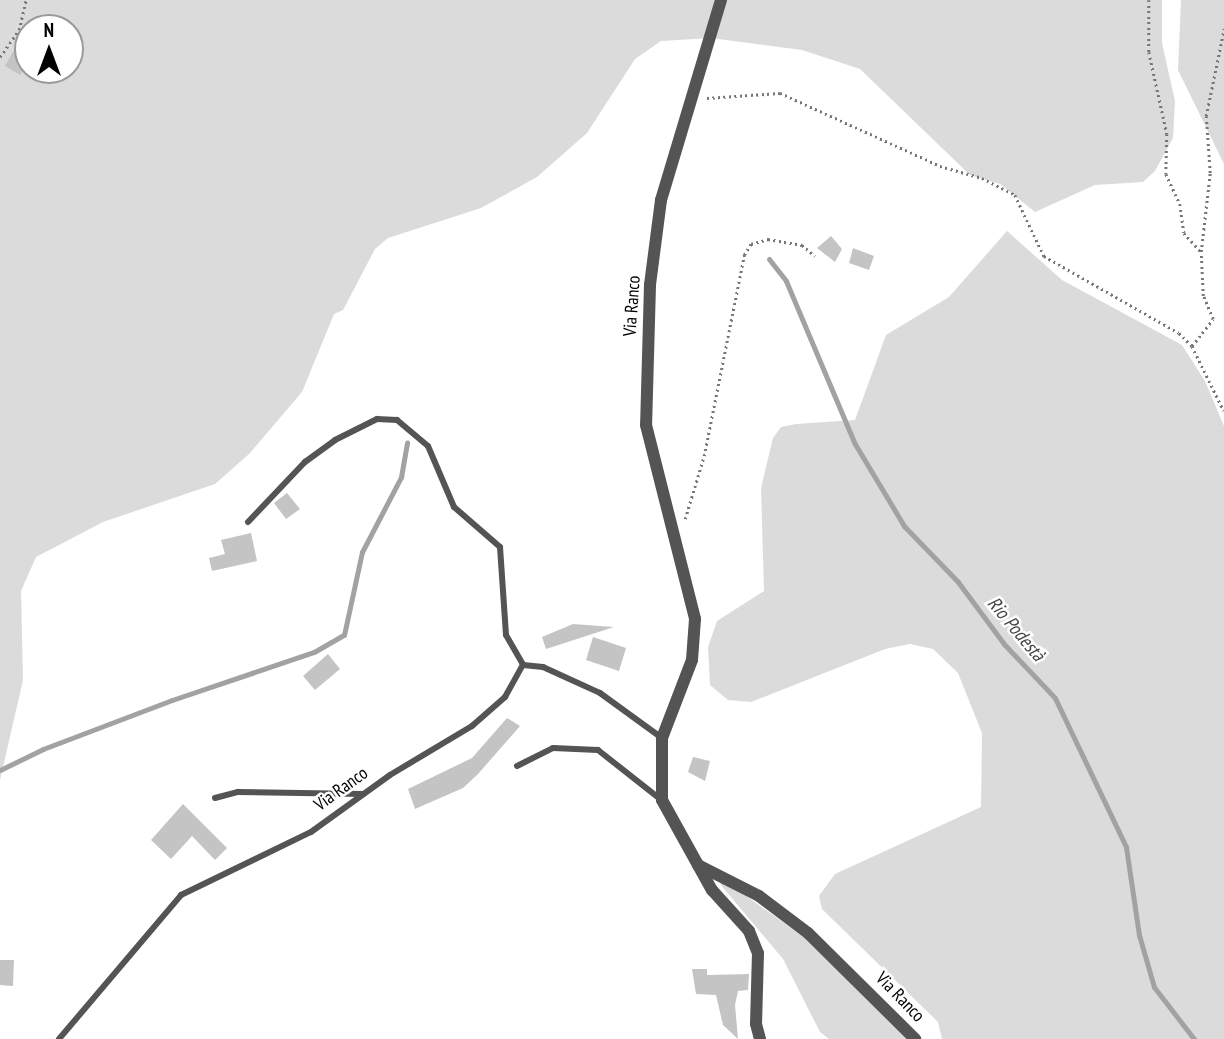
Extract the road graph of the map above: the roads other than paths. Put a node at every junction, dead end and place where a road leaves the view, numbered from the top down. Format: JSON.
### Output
{"nodes":[{"id":1,"x":721,"y":0,"type":"edge"},
{"id":2,"x":248,"y":522,"type":"dead end"},
{"id":3,"x":523,"y":665,"type":"junction"},
{"id":4,"x":662,"y":738,"type":"junction"},
{"id":5,"x":517,"y":766,"type":"dead end"},
{"id":6,"x":363,"y":794,"type":"junction"},
{"id":7,"x":215,"y":798,"type":"dead end"},
{"id":8,"x":662,"y":800,"type":"junction"},
{"id":9,"x":698,"y":866,"type":"junction"},
{"id":10,"x":59,"y":1039,"type":"edge"},
{"id":11,"x":760,"y":1039,"type":"edge"},
{"id":12,"x":915,"y":1039,"type":"edge"}],
"edges":[{"from":1,"to":4,"type":"street","name":"Via Ranco"},
{"from":2,"to":3,"type":"lane"},
{"from":3,"to":4,"type":"lane"},
{"from":3,"to":6,"type":"lane","name":"Via Ranco"},
{"from":4,"to":8,"type":"street","name":"Via Ranco"},
{"from":5,"to":8,"type":"lane"},
{"from":6,"to":7,"type":"lane"},
{"from":6,"to":10,"type":"lane","name":"Via Ranco"},
{"from":8,"to":9,"type":"street","name":"Via Ranco"},
{"from":9,"to":11,"type":"street"},
{"from":9,"to":12,"type":"street","name":"Via Ranco"}]}
